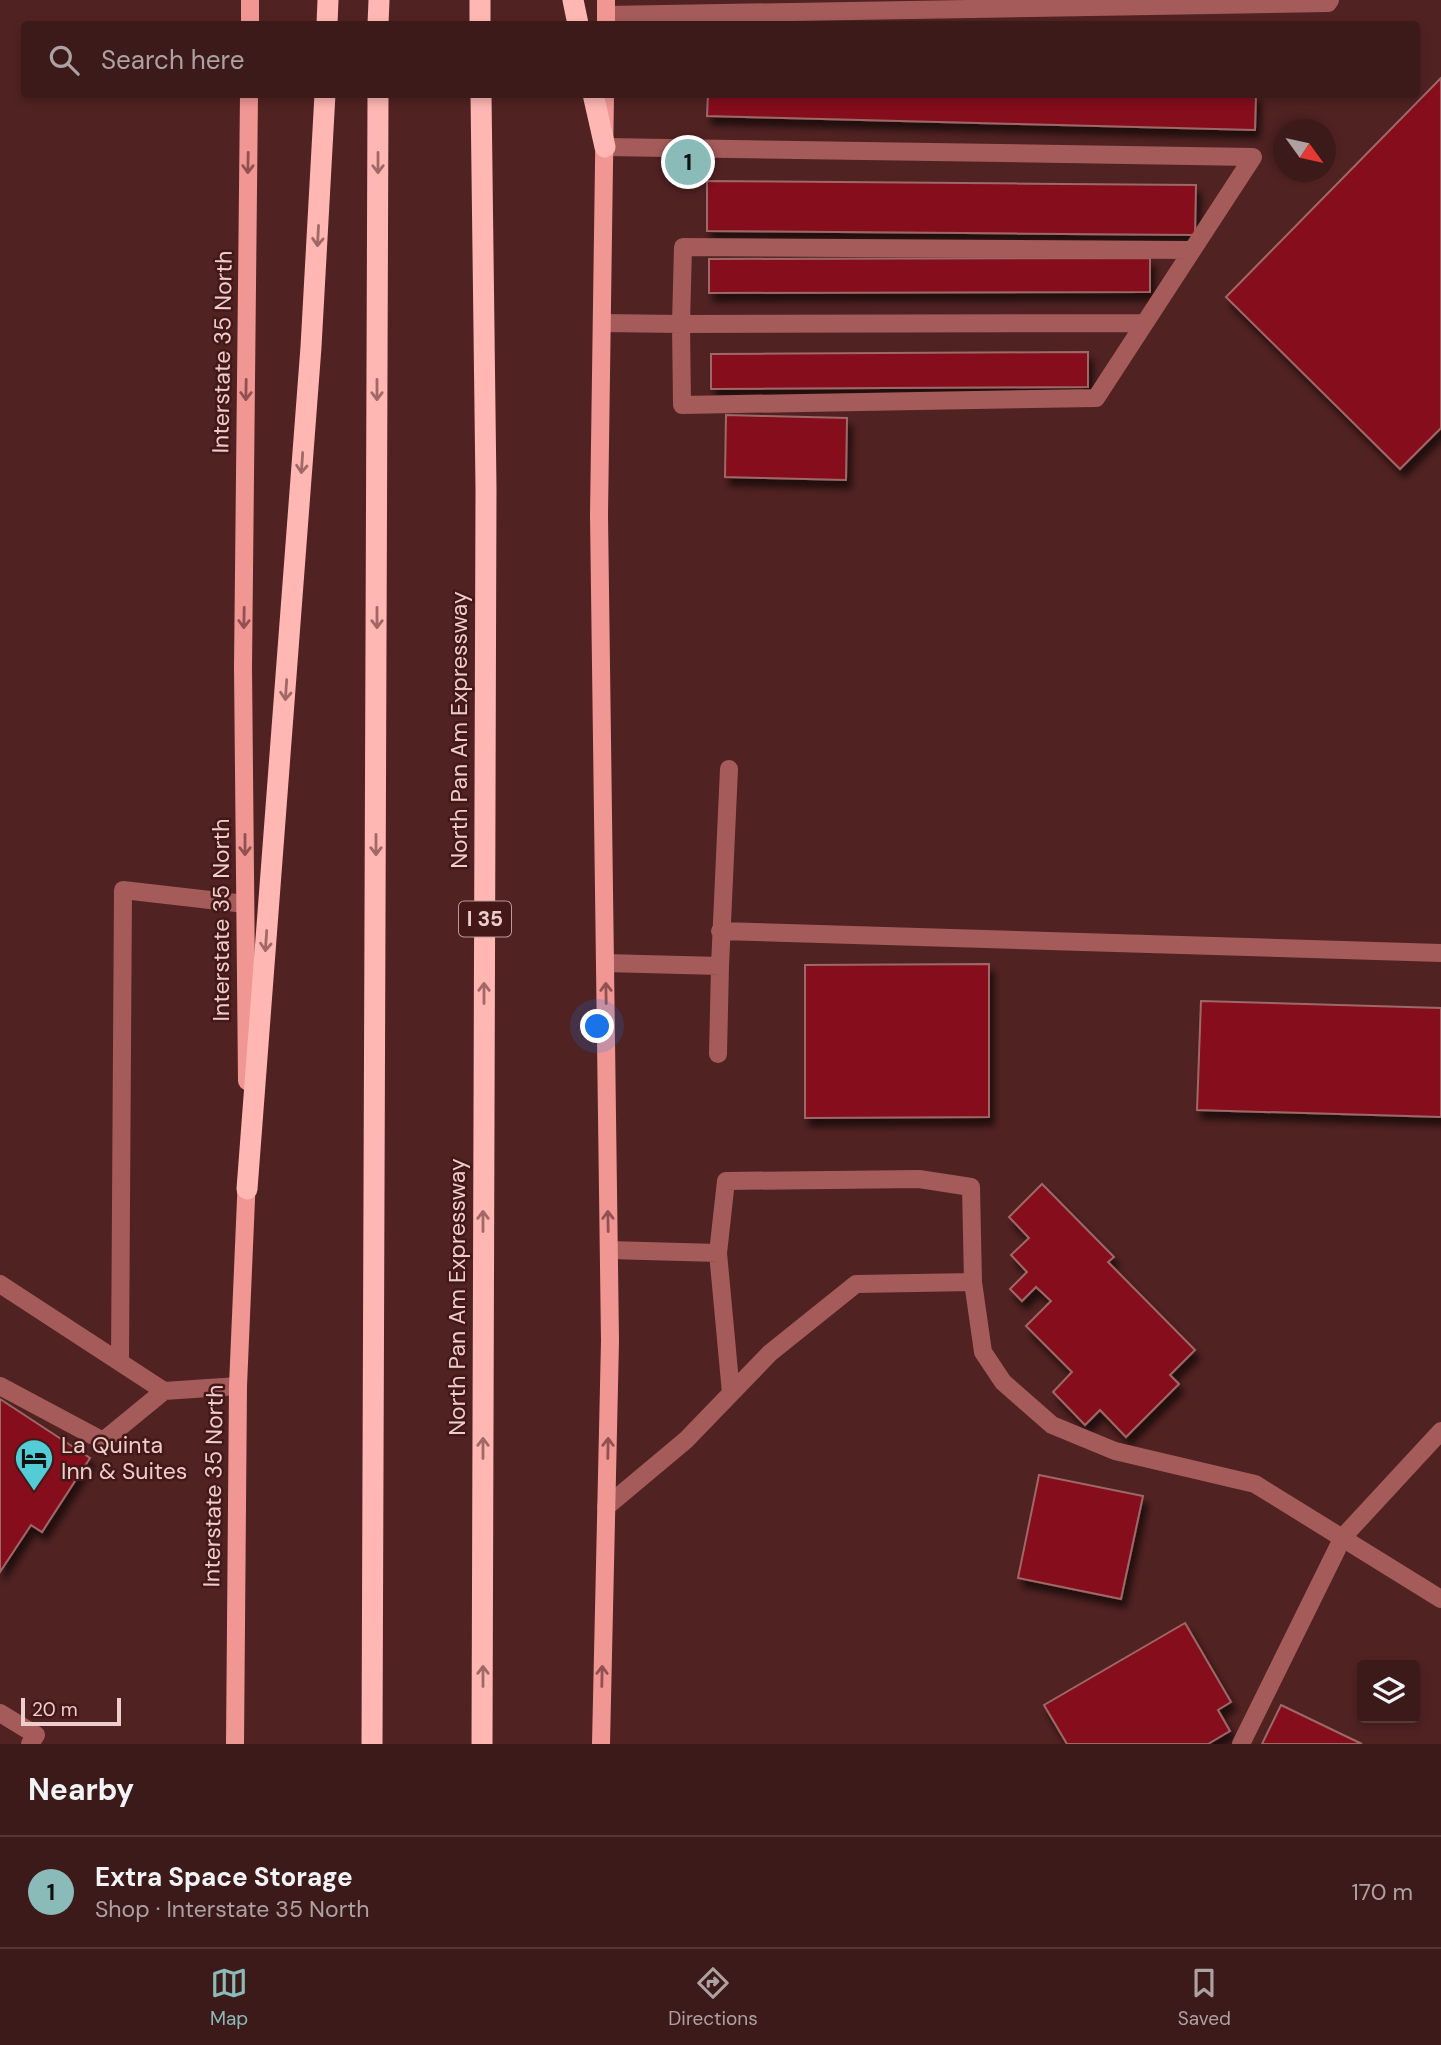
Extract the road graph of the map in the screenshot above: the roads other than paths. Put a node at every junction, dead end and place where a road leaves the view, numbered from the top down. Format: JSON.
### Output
{"nodes":[{"id":1,"x":250,"y":0,"type":"edge"},
{"id":2,"x":328,"y":0,"type":"edge"},
{"id":3,"x":379,"y":0,"type":"edge"},
{"id":4,"x":480,"y":0,"type":"edge"},
{"id":5,"x":573,"y":0,"type":"edge"},
{"id":6,"x":1330,"y":0,"type":"edge"},
{"id":7,"x":716,"y":6,"type":"edge"},
{"id":8,"x":606,"y":13,"type":"edge"},
{"id":9,"x":250,"y":21,"type":"edge"},
{"id":10,"x":327,"y":21,"type":"edge"},
{"id":11,"x":378,"y":21,"type":"edge"},
{"id":12,"x":480,"y":21,"type":"edge"},
{"id":13,"x":577,"y":21,"type":"edge"},
{"id":14,"x":249,"y":98,"type":"edge"},
{"id":15,"x":325,"y":98,"type":"edge"},
{"id":16,"x":378,"y":98,"type":"edge"},
{"id":17,"x":481,"y":98,"type":"edge"},
{"id":18,"x":594,"y":98,"type":"edge"},
{"id":19,"x":605,"y":98,"type":"edge"},
{"id":20,"x":605,"y":148,"type":"junction"},
{"id":21,"x":1192,"y":250,"type":"junction"},
{"id":22,"x":602,"y":323,"type":"junction"},
{"id":23,"x":1144,"y":323,"type":"junction"},
{"id":24,"x":681,"y":324,"type":"junction"},
{"id":25,"x":729,"y":769,"type":"dead end"},
{"id":26,"x":245,"y":904,"type":"junction"},
{"id":27,"x":720,"y":931,"type":"junction"},
{"id":28,"x":1441,"y":953,"type":"edge"},
{"id":29,"x":605,"y":963,"type":"junction"},
{"id":30,"x":720,"y":966,"type":"junction"},
{"id":31,"x":718,"y":1054,"type":"dead end"},
{"id":32,"x":247,"y":1189,"type":"junction"},
{"id":33,"x":609,"y":1250,"type":"junction"},
{"id":34,"x":718,"y":1253,"type":"junction"},
{"id":35,"x":973,"y":1282,"type":"junction"},
{"id":36,"x":0,"y":1284,"type":"edge"},
{"id":37,"x":120,"y":1362,"type":"junction"},
{"id":38,"x":0,"y":1386,"type":"edge"},
{"id":39,"x":238,"y":1386,"type":"junction"},
{"id":40,"x":164,"y":1391,"type":"junction"},
{"id":41,"x":731,"y":1394,"type":"junction"},
{"id":42,"x":1441,"y":1431,"type":"edge"},
{"id":43,"x":606,"y":1507,"type":"junction"},
{"id":44,"x":1343,"y":1537,"type":"junction"},
{"id":45,"x":1441,"y":1599,"type":"edge"},
{"id":46,"x":0,"y":1713,"type":"edge"},
{"id":47,"x":30,"y":1744,"type":"edge"},
{"id":48,"x":235,"y":1744,"type":"edge"},
{"id":49,"x":372,"y":1744,"type":"edge"},
{"id":50,"x":482,"y":1744,"type":"edge"},
{"id":51,"x":601,"y":1744,"type":"edge"},
{"id":52,"x":1241,"y":1744,"type":"edge"}],
"edges":[{"from":1,"to":9,"type":"main road"},
{"from":2,"to":10,"type":"highway"},
{"from":3,"to":11,"type":"highway"},
{"from":4,"to":12,"type":"highway"},
{"from":5,"to":13,"type":"highway"},
{"from":6,"to":7,"type":"street"},
{"from":7,"to":8,"type":"street"},
{"from":14,"to":26,"type":"main road","name":"Interstate 35 North","one_way":true},
{"from":15,"to":32,"type":"highway","one_way":true},
{"from":16,"to":49,"type":"highway","one_way":true},
{"from":50,"to":17,"type":"highway","name":"North Pan Am Expressway","number":"I 35","one_way":true},
{"from":18,"to":20,"type":"highway"},
{"from":19,"to":20,"type":"main road"},
{"from":20,"to":21,"type":"street"},
{"from":20,"to":22,"type":"main road"},
{"from":21,"to":23,"type":"street"},
{"from":21,"to":24,"type":"street"},
{"from":22,"to":24,"type":"street"},
{"from":22,"to":29,"type":"main road"},
{"from":23,"to":24,"type":"street"},
{"from":23,"to":24,"type":"street"},
{"from":25,"to":27,"type":"street"},
{"from":26,"to":32,"type":"main road","name":"Interstate 35 North"},
{"from":26,"to":37,"type":"street"},
{"from":27,"to":28,"type":"street"},
{"from":27,"to":30,"type":"street"},
{"from":29,"to":30,"type":"street"},
{"from":33,"to":29,"type":"main road","one_way":true},
{"from":30,"to":31,"type":"street"},
{"from":32,"to":39,"type":"main road","name":"Interstate 35 North"},
{"from":33,"to":34,"type":"street"},
{"from":43,"to":33,"type":"main road","one_way":true},
{"from":34,"to":35,"type":"street"},
{"from":34,"to":41,"type":"street"},
{"from":35,"to":41,"type":"street"},
{"from":35,"to":44,"type":"street"},
{"from":36,"to":37,"type":"street"},
{"from":37,"to":40,"type":"street"},
{"from":38,"to":40,"type":"street"},
{"from":39,"to":40,"type":"street"},
{"from":39,"to":48,"type":"main road","name":"Interstate 35 North"},
{"from":41,"to":43,"type":"street"},
{"from":42,"to":44,"type":"street"},
{"from":51,"to":43,"type":"main road","one_way":true},
{"from":44,"to":45,"type":"street"},
{"from":44,"to":52,"type":"street"},
{"from":46,"to":47,"type":"street"}]}
